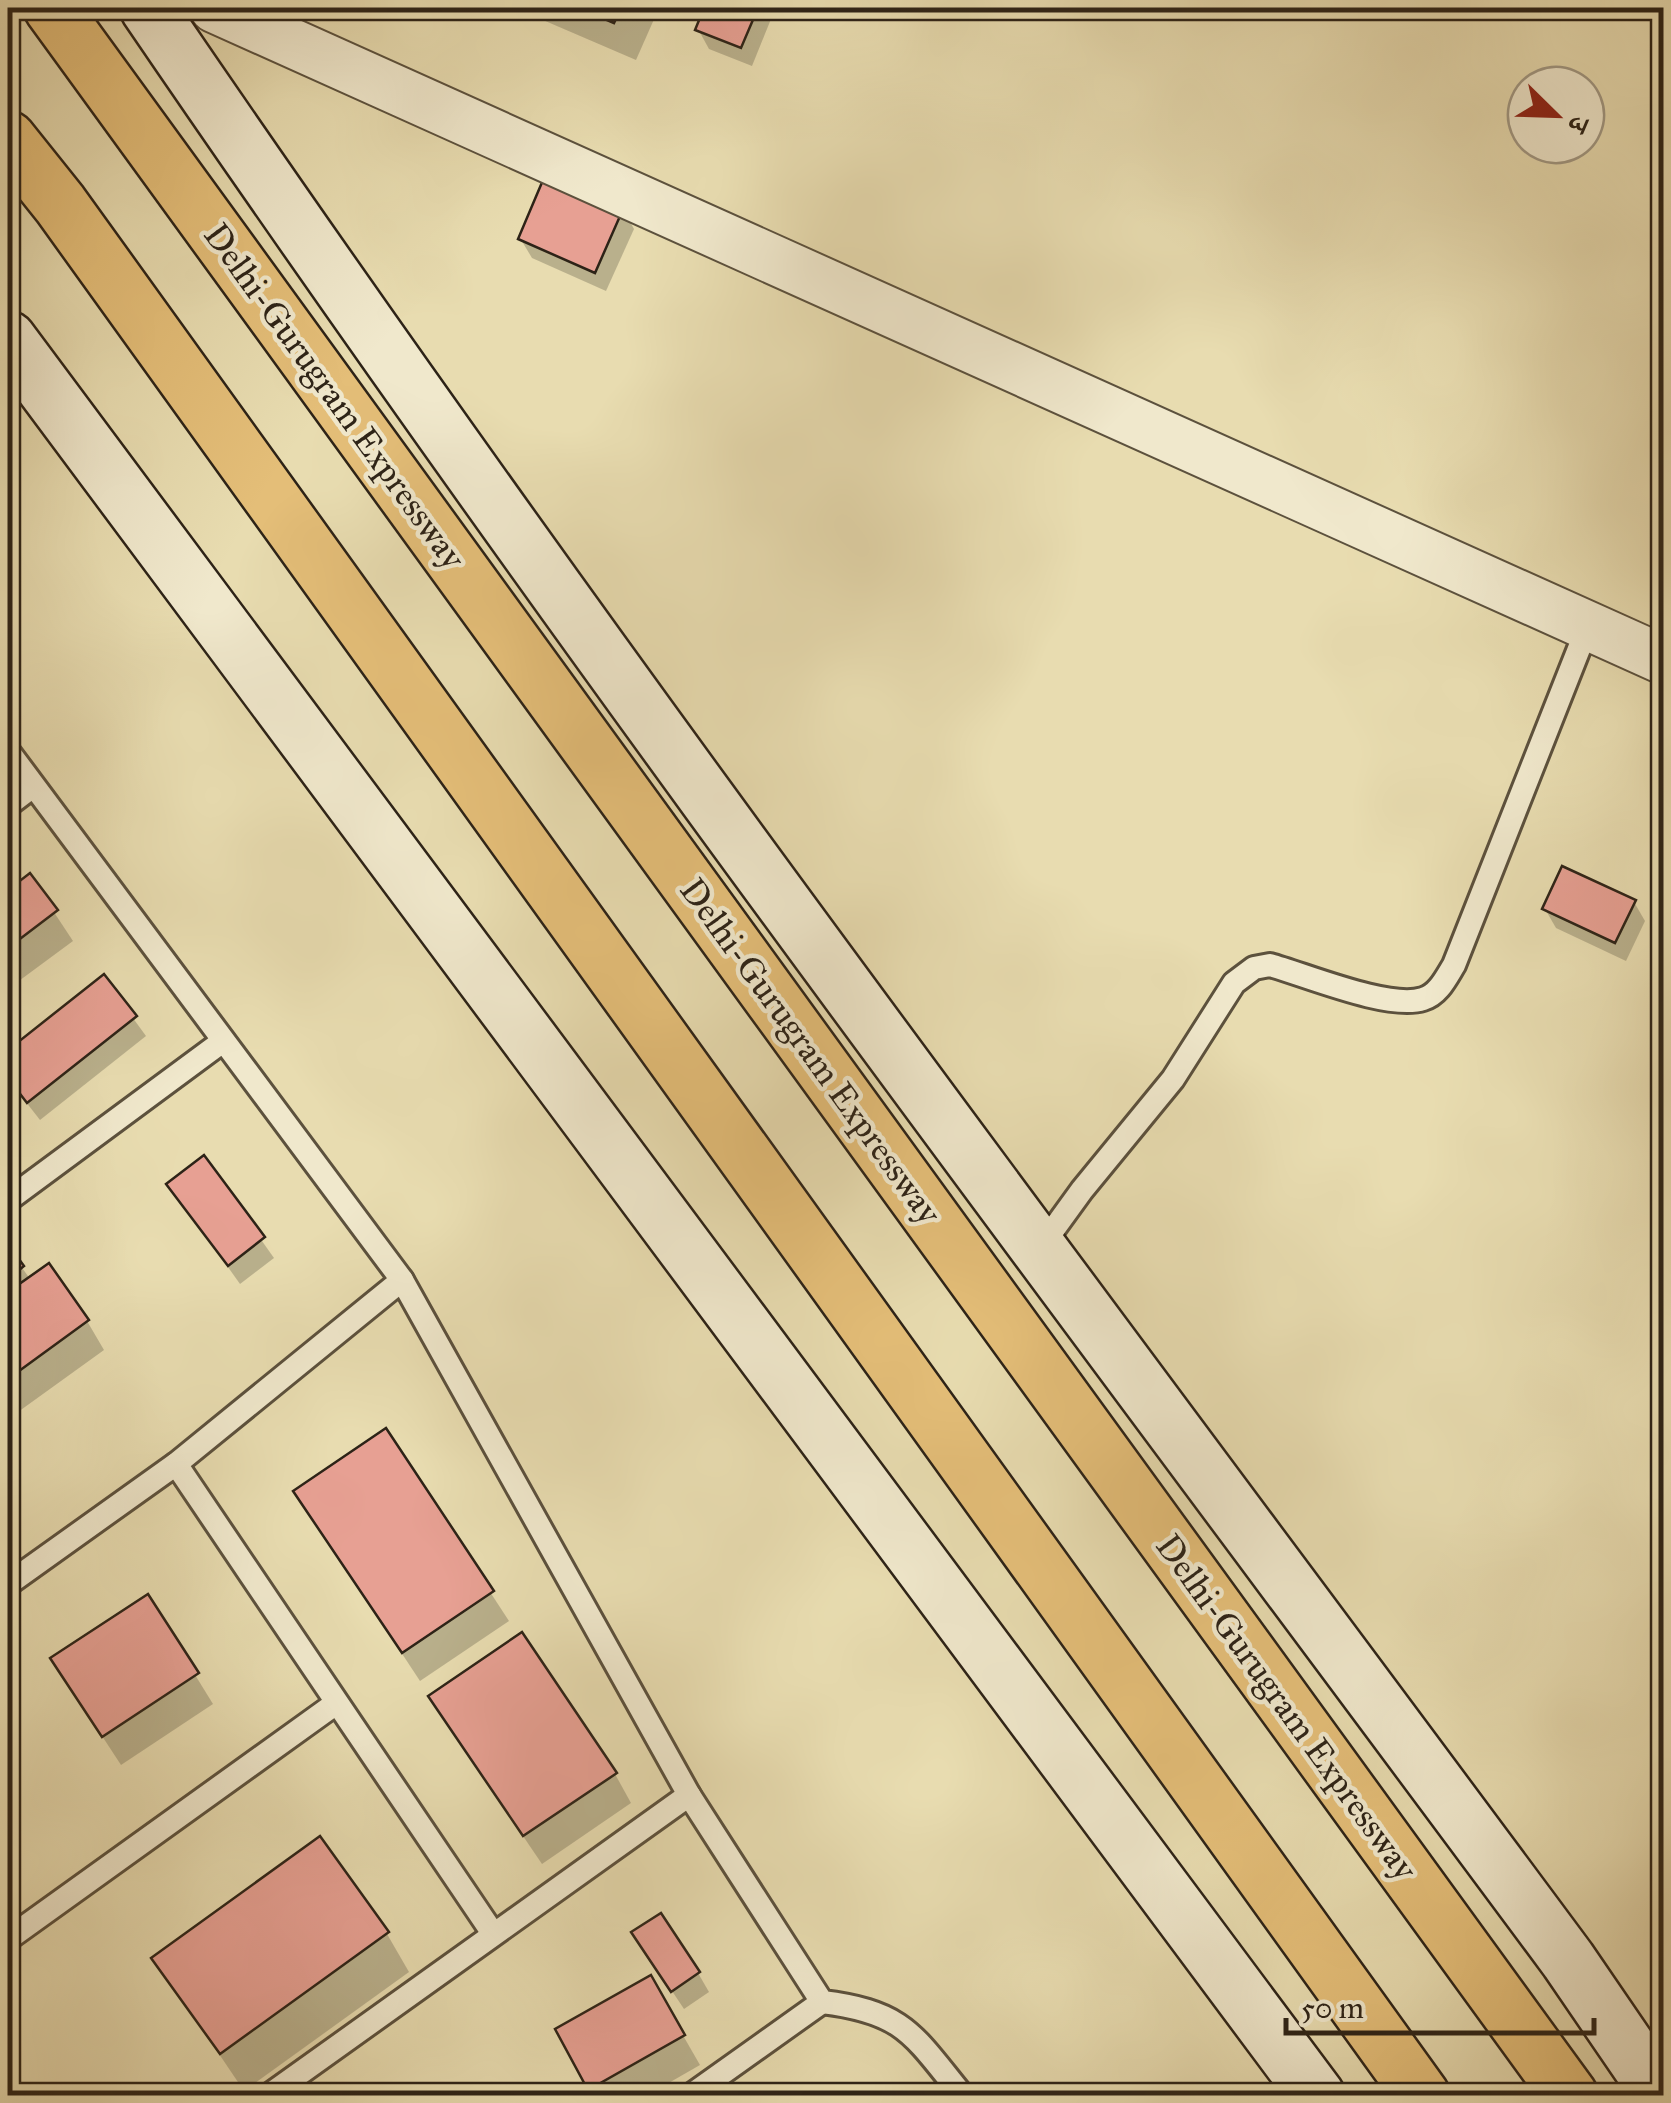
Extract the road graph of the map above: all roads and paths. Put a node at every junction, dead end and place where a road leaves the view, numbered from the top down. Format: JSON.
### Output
{"nodes":[{"id":1,"x":52,"y":8,"type":"edge"},
{"id":2,"x":148,"y":8,"type":"edge"},
{"id":3,"x":214,"y":8,"type":"edge"},
{"id":4,"x":8,"y":139,"type":"edge"},
{"id":5,"x":8,"y":339,"type":"edge"},
{"id":6,"x":1588,"y":626,"type":"junction"},
{"id":7,"x":1664,"y":660,"type":"edge"},
{"id":8,"x":8,"y":751,"type":"edge"},
{"id":9,"x":34,"y":786,"type":"junction"},
{"id":10,"x":8,"y":805,"type":"edge"},
{"id":11,"x":223,"y":1040,"type":"junction"},
{"id":12,"x":8,"y":1200,"type":"edge"},
{"id":13,"x":1040,"y":1248,"type":"junction"},
{"id":14,"x":402,"y":1280,"type":"junction"},
{"id":15,"x":176,"y":1464,"type":"junction"},
{"id":16,"x":8,"y":1584,"type":"edge"},
{"id":17,"x":336,"y":1704,"type":"junction"},
{"id":18,"x":689,"y":1796,"type":"junction"},
{"id":19,"x":492,"y":1932,"type":"junction"},
{"id":20,"x":8,"y":1939,"type":"edge"},
{"id":21,"x":822,"y":2002,"type":"junction"},
{"id":22,"x":1420,"y":2092,"type":"edge"},
{"id":23,"x":268,"y":2096,"type":"edge"},
{"id":24,"x":690,"y":2096,"type":"edge"},
{"id":25,"x":963,"y":2096,"type":"edge"},
{"id":26,"x":1317,"y":2096,"type":"edge"},
{"id":27,"x":1570,"y":2096,"type":"edge"},
{"id":28,"x":1660,"y":2096,"type":"edge"}],
"edges":[{"from":1,"to":27,"type":"highway","name":"Delhi-Gurugram Expressway"},
{"from":2,"to":13,"type":"main road"},
{"from":3,"to":6,"type":"street"},
{"from":4,"to":22,"type":"highway"},
{"from":5,"to":26,"type":"main road"},
{"from":6,"to":7,"type":"street"},
{"from":6,"to":13,"type":"lane"},
{"from":8,"to":9,"type":"lane"},
{"from":9,"to":10,"type":"lane"},
{"from":9,"to":11,"type":"lane"},
{"from":11,"to":12,"type":"lane"},
{"from":11,"to":14,"type":"lane"},
{"from":13,"to":28,"type":"main road"},
{"from":14,"to":15,"type":"lane"},
{"from":14,"to":18,"type":"lane"},
{"from":15,"to":16,"type":"lane"},
{"from":15,"to":17,"type":"lane"},
{"from":17,"to":19,"type":"lane"},
{"from":17,"to":20,"type":"lane"},
{"from":18,"to":19,"type":"lane"},
{"from":18,"to":21,"type":"lane"},
{"from":19,"to":23,"type":"lane"},
{"from":21,"to":24,"type":"lane"},
{"from":21,"to":25,"type":"lane"}]}
